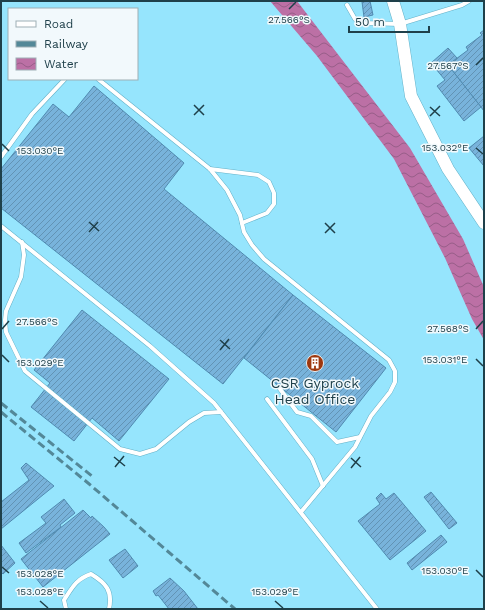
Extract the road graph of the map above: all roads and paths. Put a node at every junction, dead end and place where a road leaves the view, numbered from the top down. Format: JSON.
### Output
{"nodes":[{"id":1,"x":393,"y":1,"type":"edge"},
{"id":2,"x":470,"y":1,"type":"edge"},
{"id":3,"x":348,"y":5,"type":"dead end"},
{"id":4,"x":400,"y":24,"type":"junction"},
{"id":5,"x":64,"y":80,"type":"edge"},
{"id":6,"x":99,"y":80,"type":"edge"},
{"id":7,"x":1,"y":158,"type":"edge"},
{"id":8,"x":210,"y":169,"type":"junction"},
{"id":9,"x":242,"y":223,"type":"junction"},
{"id":10,"x":484,"y":223,"type":"edge"},
{"id":11,"x":1,"y":226,"type":"edge"},
{"id":12,"x":22,"y":242,"type":"junction"},
{"id":13,"x":280,"y":389,"type":"dead end"},
{"id":14,"x":267,"y":399,"type":"dead end"},
{"id":15,"x":221,"y":412,"type":"junction"},
{"id":16,"x":360,"y":437,"type":"junction"},
{"id":17,"x":323,"y":486,"type":"junction"},
{"id":18,"x":301,"y":512,"type":"junction"},
{"id":19,"x":66,"y":609,"type":"edge"},
{"id":20,"x":109,"y":609,"type":"edge"},
{"id":21,"x":377,"y":609,"type":"edge"}],
"edges":[{"from":1,"to":4,"type":"street"},
{"from":2,"to":4,"type":"lane"},
{"from":3,"to":4,"type":"lane"},
{"from":4,"to":10,"type":"street"},
{"from":5,"to":7,"type":"lane"},
{"from":6,"to":8,"type":"lane"},
{"from":8,"to":9,"type":"lane"},
{"from":8,"to":9,"type":"lane"},
{"from":9,"to":16,"type":"lane"},
{"from":11,"to":12,"type":"lane"},
{"from":12,"to":15,"type":"lane"},
{"from":12,"to":15,"type":"lane"},
{"from":13,"to":16,"type":"lane"},
{"from":14,"to":17,"type":"lane"},
{"from":15,"to":18,"type":"lane"},
{"from":16,"to":17,"type":"lane"},
{"from":17,"to":18,"type":"lane"},
{"from":18,"to":21,"type":"lane"},
{"from":19,"to":20,"type":"lane"}]}
